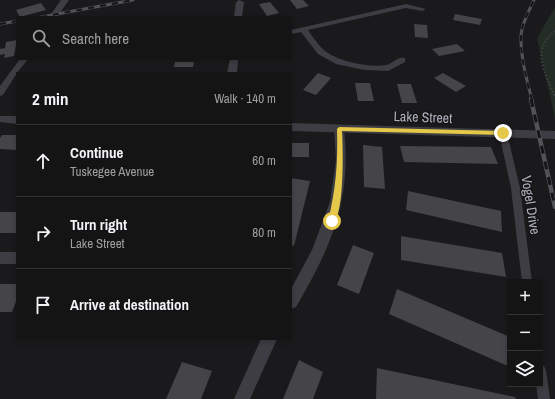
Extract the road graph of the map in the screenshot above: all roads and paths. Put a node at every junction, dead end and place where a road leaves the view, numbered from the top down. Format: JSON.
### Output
{"nodes":[{"id":1,"x":65,"y":0,"type":"edge"},
{"id":2,"x":240,"y":2,"type":"dead end"},
{"id":3,"x":422,"y":9,"type":"dead end"},
{"id":4,"x":54,"y":16,"type":"edge"},
{"id":5,"x":238,"y":16,"type":"edge"},
{"id":6,"x":303,"y":29,"type":"junction"},
{"id":7,"x":555,"y":31,"type":"edge"},
{"id":8,"x":292,"y":32,"type":"edge"},
{"id":9,"x":23,"y":60,"type":"edge"},
{"id":10,"x":234,"y":60,"type":"edge"},
{"id":11,"x":402,"y":60,"type":"dead end"},
{"id":12,"x":232,"y":72,"type":"edge"},
{"id":13,"x":0,"y":93,"type":"edge"},
{"id":14,"x":555,"y":97,"type":"edge"},
{"id":15,"x":0,"y":119,"type":"edge"},
{"id":16,"x":16,"y":120,"type":"edge"},
{"id":17,"x":292,"y":127,"type":"edge"},
{"id":18,"x":339,"y":129,"type":"junction"},
{"id":19,"x":503,"y":133,"type":"junction"},
{"id":20,"x":555,"y":135,"type":"edge"},
{"id":21,"x":0,"y":258,"type":"edge"},
{"id":22,"x":16,"y":258,"type":"edge"},
{"id":23,"x":527,"y":279,"type":"edge"},
{"id":24,"x":292,"y":300,"type":"edge"},
{"id":25,"x":269,"y":340,"type":"edge"},
{"id":26,"x":542,"y":387,"type":"edge"},
{"id":27,"x":242,"y":399,"type":"edge"},
{"id":28,"x":544,"y":399,"type":"edge"}],
"edges":[{"from":1,"to":4,"type":"street"},
{"from":2,"to":5,"type":"street"},
{"from":3,"to":6,"type":"street"},
{"from":6,"to":8,"type":"street"},
{"from":6,"to":11,"type":"street"},
{"from":7,"to":14,"type":"path"},
{"from":9,"to":13,"type":"street"},
{"from":10,"to":12,"type":"street"},
{"from":15,"to":16,"type":"street"},
{"from":17,"to":18,"type":"street","name":"Lake Street"},
{"from":18,"to":19,"type":"street","name":"Lake Street"},
{"from":18,"to":24,"type":"street"},
{"from":19,"to":20,"type":"street","name":"Lake Street"},
{"from":19,"to":23,"type":"lane","name":"Vogel Drive"},
{"from":21,"to":22,"type":"street"},
{"from":25,"to":27,"type":"street"},
{"from":26,"to":28,"type":"lane"}]}
